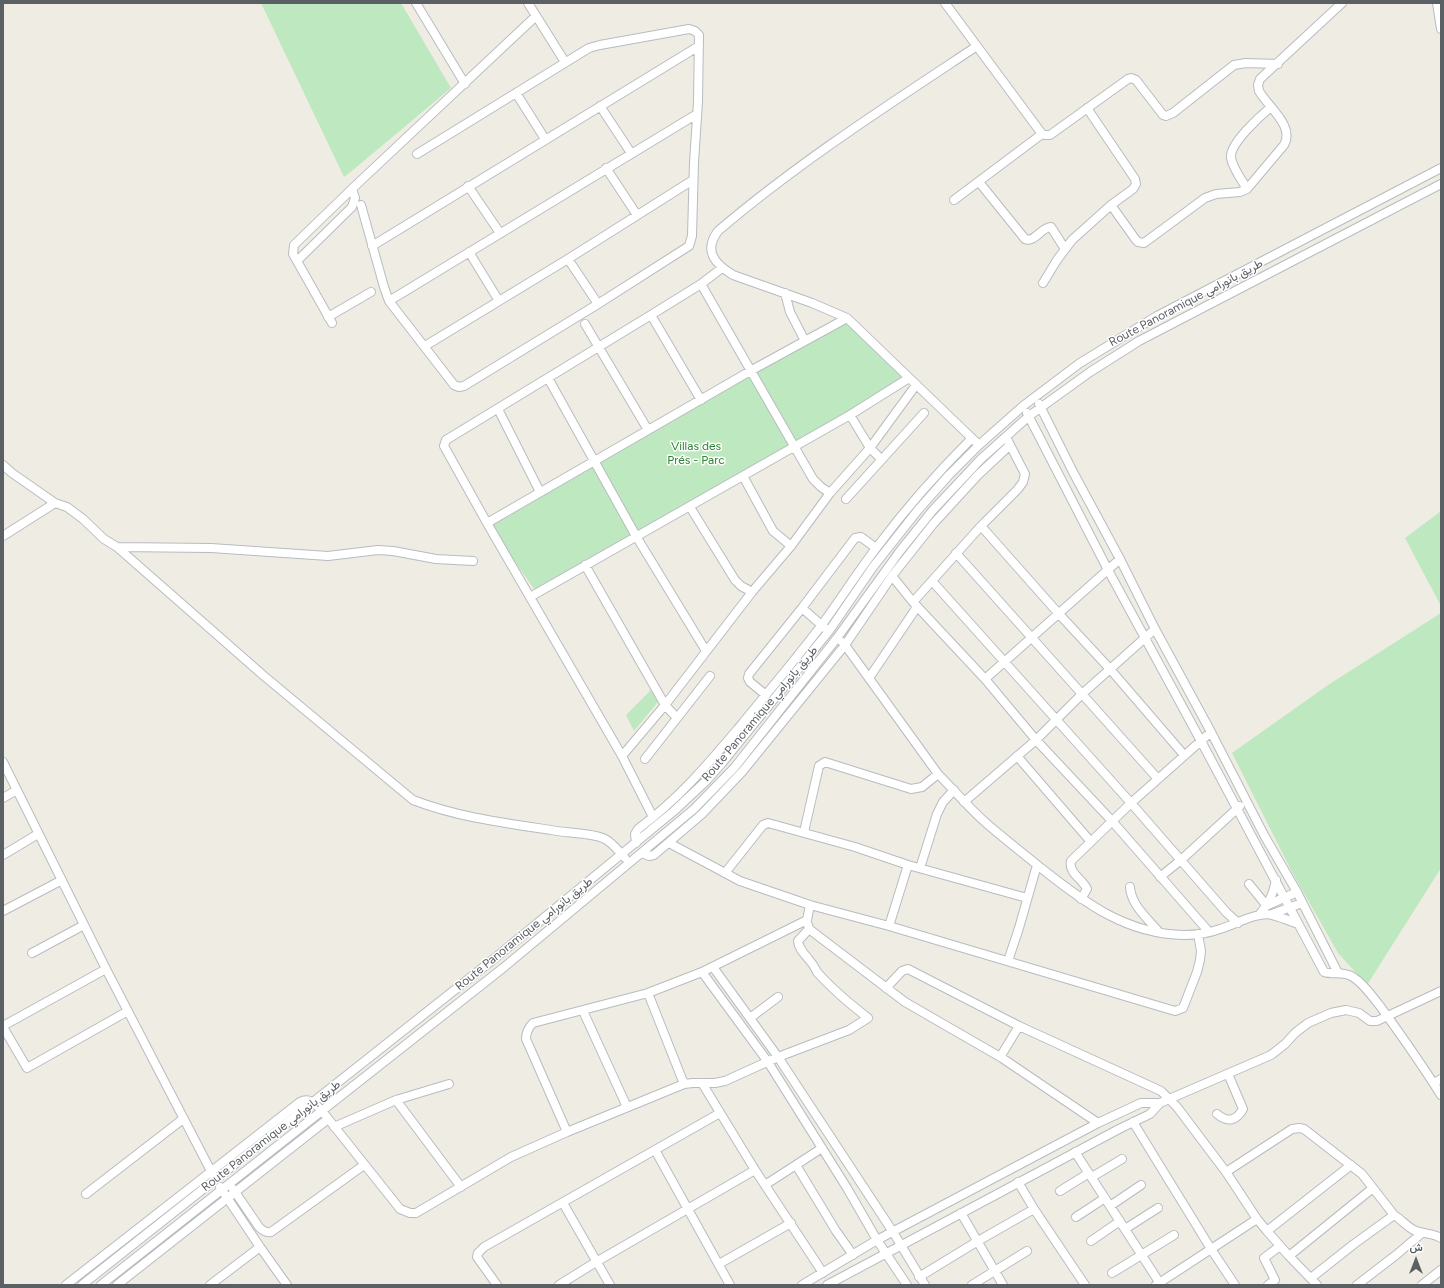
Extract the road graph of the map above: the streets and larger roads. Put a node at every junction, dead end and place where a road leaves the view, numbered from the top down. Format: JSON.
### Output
{"nodes":[{"id":1,"x":416,"y":3,"type":"edge"},
{"id":2,"x":528,"y":3,"type":"edge"},
{"id":3,"x":945,"y":3,"type":"edge"},
{"id":4,"x":1342,"y":3,"type":"edge"},
{"id":5,"x":1437,"y":3,"type":"edge"},
{"id":6,"x":536,"y":16,"type":"junction"},
{"id":7,"x":1441,"y":28,"type":"edge"},
{"id":8,"x":699,"y":46,"type":"junction"},
{"id":9,"x":977,"y":46,"type":"junction"},
{"id":10,"x":565,"y":62,"type":"junction"},
{"id":11,"x":1278,"y":64,"type":"junction"},
{"id":12,"x":465,"y":84,"type":"junction"},
{"id":13,"x":516,"y":93,"type":"junction"},
{"id":14,"x":600,"y":106,"type":"junction"},
{"id":15,"x":1271,"y":107,"type":"junction"},
{"id":16,"x":1087,"y":108,"type":"junction"},
{"id":17,"x":696,"y":114,"type":"junction"},
{"id":18,"x":1042,"y":134,"type":"junction"},
{"id":19,"x":546,"y":139,"type":"junction"},
{"id":20,"x":631,"y":153,"type":"junction"},
{"id":21,"x":417,"y":154,"type":"dead end"},
{"id":22,"x":606,"y":168,"type":"junction"},
{"id":23,"x":1441,"y":168,"type":"edge"},
{"id":24,"x":693,"y":180,"type":"junction"},
{"id":25,"x":978,"y":182,"type":"junction"},
{"id":26,"x":1441,"y":184,"type":"edge"},
{"id":27,"x":468,"y":186,"type":"junction"},
{"id":28,"x":352,"y":189,"type":"junction"},
{"id":29,"x":1247,"y":189,"type":"junction"},
{"id":30,"x":954,"y":200,"type":"dead end"},
{"id":31,"x":361,"y":205,"type":"dead end"},
{"id":32,"x":1111,"y":205,"type":"junction"},
{"id":33,"x":637,"y":215,"type":"junction"},
{"id":34,"x":500,"y":233,"type":"junction"},
{"id":35,"x":372,"y":246,"type":"junction"},
{"id":36,"x":1065,"y":249,"type":"junction"},
{"id":37,"x":469,"y":252,"type":"junction"},
{"id":38,"x":568,"y":259,"type":"junction"},
{"id":39,"x":297,"y":260,"type":"junction"},
{"id":40,"x":722,"y":268,"type":"junction"},
{"id":41,"x":1044,"y":283,"type":"dead end"},
{"id":42,"x":701,"y":284,"type":"junction"},
{"id":43,"x":371,"y":292,"type":"dead end"},
{"id":44,"x":785,"y":293,"type":"junction"},
{"id":45,"x":389,"y":301,"type":"junction"},
{"id":46,"x":499,"y":301,"type":"junction"},
{"id":47,"x":598,"y":304,"type":"junction"},
{"id":48,"x":651,"y":315,"type":"junction"},
{"id":49,"x":847,"y":318,"type":"junction"},
{"id":50,"x":585,"y":324,"type":"dead end"},
{"id":51,"x":804,"y":341,"type":"junction"},
{"id":52,"x":425,"y":346,"type":"junction"},
{"id":53,"x":599,"y":347,"type":"junction"},
{"id":54,"x":752,"y":370,"type":"junction"},
{"id":55,"x":548,"y":378,"type":"junction"},
{"id":56,"x":909,"y":378,"type":"junction"},
{"id":57,"x":899,"y":384,"type":"junction"},
{"id":58,"x":916,"y":385,"type":"junction"},
{"id":59,"x":909,"y":394,"type":"junction"},
{"id":60,"x":1035,"y":396,"type":"junction"},
{"id":61,"x":701,"y":400,"type":"junction"},
{"id":62,"x":1023,"y":406,"type":"junction"},
{"id":63,"x":1041,"y":407,"type":"junction"},
{"id":64,"x":498,"y":409,"type":"junction"},
{"id":65,"x":924,"y":413,"type":"dead end"},
{"id":66,"x":850,"y":415,"type":"junction"},
{"id":67,"x":1029,"y":416,"type":"junction"},
{"id":68,"x":648,"y":430,"type":"junction"},
{"id":69,"x":1006,"y":436,"type":"junction"},
{"id":70,"x":972,"y":438,"type":"junction"},
{"id":71,"x":979,"y":445,"type":"junction"},
{"id":72,"x":1010,"y":445,"type":"junction"},
{"id":73,"x":794,"y":447,"type":"junction"},
{"id":74,"x":870,"y":448,"type":"junction"},
{"id":75,"x":881,"y":458,"type":"junction"},
{"id":76,"x":595,"y":461,"type":"junction"},
{"id":77,"x":3,"y":465,"type":"edge"},
{"id":78,"x":743,"y":476,"type":"junction"},
{"id":79,"x":540,"y":492,"type":"junction"},
{"id":80,"x":830,"y":493,"type":"junction"},
{"id":81,"x":846,"y":499,"type":"dead end"},
{"id":82,"x":55,"y":503,"type":"junction"},
{"id":83,"x":690,"y":507,"type":"junction"},
{"id":84,"x":486,"y":523,"type":"junction"},
{"id":85,"x":981,"y":526,"type":"junction"},
{"id":86,"x":3,"y":536,"type":"edge"},
{"id":87,"x":636,"y":536,"type":"junction"},
{"id":88,"x":791,"y":546,"type":"junction"},
{"id":89,"x":117,"y":547,"type":"junction"},
{"id":90,"x":876,"y":548,"type":"junction"},
{"id":91,"x":956,"y":553,"type":"junction"},
{"id":92,"x":1120,"y":559,"type":"junction"},
{"id":93,"x":473,"y":561,"type":"dead end"},
{"id":94,"x":585,"y":565,"type":"junction"},
{"id":95,"x":1108,"y":570,"type":"junction"},
{"id":96,"x":892,"y":576,"type":"junction"},
{"id":97,"x":932,"y":581,"type":"junction"},
{"id":98,"x":752,"y":592,"type":"junction"},
{"id":99,"x":530,"y":597,"type":"junction"},
{"id":100,"x":915,"y":604,"type":"junction"},
{"id":101,"x":802,"y":608,"type":"junction"},
{"id":102,"x":1059,"y":614,"type":"junction"},
{"id":103,"x":822,"y":625,"type":"junction"},
{"id":104,"x":1155,"y":629,"type":"junction"},
{"id":105,"x":829,"y":631,"type":"junction"},
{"id":106,"x":837,"y":638,"type":"junction"},
{"id":107,"x":1032,"y":638,"type":"junction"},
{"id":108,"x":1145,"y":638,"type":"junction"},
{"id":109,"x":845,"y":645,"type":"junction"},
{"id":110,"x":706,"y":651,"type":"junction"},
{"id":111,"x":1004,"y":663,"type":"junction"},
{"id":112,"x":1110,"y":669,"type":"junction"},
{"id":113,"x":710,"y":676,"type":"dead end"},
{"id":114,"x":869,"y":678,"type":"junction"},
{"id":115,"x":985,"y":679,"type":"junction"},
{"id":116,"x":1082,"y":694,"type":"junction"},
{"id":117,"x":766,"y":695,"type":"junction"},
{"id":118,"x":665,"y":705,"type":"junction"},
{"id":119,"x":677,"y":718,"type":"junction"},
{"id":120,"x":1056,"y":720,"type":"junction"},
{"id":121,"x":1211,"y":732,"type":"junction"},
{"id":122,"x":1036,"y":740,"type":"junction"},
{"id":123,"x":1201,"y":741,"type":"junction"},
{"id":124,"x":1184,"y":755,"type":"junction"},
{"id":125,"x":622,"y":756,"type":"junction"},
{"id":126,"x":1017,"y":756,"type":"junction"},
{"id":127,"x":645,"y":759,"type":"dead end"},
{"id":128,"x":3,"y":762,"type":"edge"},
{"id":129,"x":938,"y":774,"type":"junction"},
{"id":130,"x":1158,"y":779,"type":"junction"},
{"id":131,"x":17,"y":790,"type":"junction"},
{"id":132,"x":954,"y":790,"type":"junction"},
{"id":133,"x":3,"y":798,"type":"edge"},
{"id":134,"x":1246,"y":801,"type":"junction"},
{"id":135,"x":964,"y":802,"type":"junction"},
{"id":136,"x":1131,"y":803,"type":"junction"},
{"id":137,"x":1237,"y":809,"type":"junction"},
{"id":138,"x":653,"y":817,"type":"junction"},
{"id":139,"x":1112,"y":821,"type":"junction"},
{"id":140,"x":804,"y":832,"type":"junction"},
{"id":141,"x":38,"y":834,"type":"junction"},
{"id":142,"x":1091,"y":842,"type":"junction"},
{"id":143,"x":636,"y":843,"type":"junction"},
{"id":144,"x":669,"y":843,"type":"junction"},
{"id":145,"x":642,"y":853,"type":"junction"},
{"id":146,"x":3,"y":854,"type":"edge"},
{"id":147,"x":622,"y":855,"type":"junction"},
{"id":148,"x":1181,"y":860,"type":"junction"},
{"id":149,"x":629,"y":864,"type":"junction"},
{"id":150,"x":908,"y":865,"type":"junction"},
{"id":151,"x":1037,"y":865,"type":"junction"},
{"id":152,"x":920,"y":868,"type":"junction"},
{"id":153,"x":725,"y":873,"type":"junction"},
{"id":154,"x":1160,"y":877,"type":"junction"},
{"id":155,"x":62,"y":880,"type":"junction"},
{"id":156,"x":1276,"y":880,"type":"junction"},
{"id":157,"x":1250,"y":884,"type":"dead end"},
{"id":158,"x":1130,"y":887,"type":"dead end"},
{"id":159,"x":1297,"y":892,"type":"junction"},
{"id":160,"x":1027,"y":898,"type":"junction"},
{"id":161,"x":1285,"y":898,"type":"junction"},
{"id":162,"x":1081,"y":899,"type":"junction"},
{"id":163,"x":1302,"y":903,"type":"junction"},
{"id":164,"x":810,"y":905,"type":"junction"},
{"id":165,"x":1267,"y":905,"type":"junction"},
{"id":166,"x":1290,"y":908,"type":"junction"},
{"id":167,"x":3,"y":911,"type":"edge"},
{"id":168,"x":1272,"y":914,"type":"junction"},
{"id":169,"x":1259,"y":915,"type":"junction"},
{"id":170,"x":807,"y":920,"type":"junction"},
{"id":171,"x":1238,"y":923,"type":"junction"},
{"id":172,"x":1298,"y":924,"type":"junction"},
{"id":173,"x":84,"y":925,"type":"junction"},
{"id":174,"x":889,"y":926,"type":"junction"},
{"id":175,"x":809,"y":929,"type":"junction"},
{"id":176,"x":1160,"y":932,"type":"junction"},
{"id":177,"x":1208,"y":932,"type":"junction"},
{"id":178,"x":1198,"y":934,"type":"junction"},
{"id":179,"x":32,"y":952,"type":"dead end"},
{"id":180,"x":1008,"y":961,"type":"junction"},
{"id":181,"x":713,"y":967,"type":"junction"},
{"id":182,"x":106,"y":969,"type":"junction"},
{"id":183,"x":702,"y":972,"type":"junction"},
{"id":184,"x":1338,"y":973,"type":"junction"},
{"id":185,"x":886,"y":988,"type":"junction"},
{"id":186,"x":1441,"y":990,"type":"edge"},
{"id":187,"x":648,"y":993,"type":"junction"},
{"id":188,"x":778,"y":997,"type":"dead end"},
{"id":189,"x":128,"y":1011,"type":"junction"},
{"id":190,"x":582,"y":1011,"type":"junction"},
{"id":191,"x":1387,"y":1016,"type":"junction"},
{"id":192,"x":750,"y":1018,"type":"junction"},
{"id":193,"x":3,"y":1026,"type":"edge"},
{"id":194,"x":1019,"y":1026,"type":"junction"},
{"id":195,"x":778,"y":1057,"type":"junction"},
{"id":196,"x":1002,"y":1058,"type":"junction"},
{"id":197,"x":768,"y":1062,"type":"junction"},
{"id":198,"x":1228,"y":1074,"type":"junction"},
{"id":199,"x":1437,"y":1081,"type":"edge"},
{"id":200,"x":702,"y":1083,"type":"junction"},
{"id":201,"x":449,"y":1084,"type":"dead end"},
{"id":202,"x":684,"y":1084,"type":"junction"},
{"id":203,"x":1441,"y":1095,"type":"edge"},
{"id":204,"x":1170,"y":1099,"type":"junction"},
{"id":205,"x":396,"y":1100,"type":"junction"},
{"id":206,"x":314,"y":1102,"type":"junction"},
{"id":207,"x":1160,"y":1103,"type":"junction"},
{"id":208,"x":627,"y":1107,"type":"junction"},
{"id":209,"x":322,"y":1111,"type":"junction"},
{"id":210,"x":720,"y":1113,"type":"junction"},
{"id":211,"x":1217,"y":1114,"type":"dead end"},
{"id":212,"x":183,"y":1119,"type":"junction"},
{"id":213,"x":328,"y":1119,"type":"junction"},
{"id":214,"x":1133,"y":1122,"type":"junction"},
{"id":215,"x":1098,"y":1123,"type":"junction"},
{"id":216,"x":334,"y":1127,"type":"junction"},
{"id":217,"x":566,"y":1132,"type":"junction"},
{"id":218,"x":822,"y":1148,"type":"junction"},
{"id":219,"x":655,"y":1150,"type":"junction"},
{"id":220,"x":1075,"y":1152,"type":"junction"},
{"id":221,"x":1122,"y":1159,"type":"dead end"},
{"id":222,"x":364,"y":1165,"type":"junction"},
{"id":223,"x":796,"y":1165,"type":"junction"},
{"id":224,"x":1351,"y":1165,"type":"junction"},
{"id":225,"x":218,"y":1166,"type":"junction"},
{"id":226,"x":756,"y":1170,"type":"junction"},
{"id":227,"x":211,"y":1172,"type":"junction"},
{"id":228,"x":1226,"y":1172,"type":"junction"},
{"id":229,"x":223,"y":1174,"type":"junction"},
{"id":230,"x":1091,"y":1175,"type":"junction"},
{"id":231,"x":216,"y":1180,"type":"junction"},
{"id":232,"x":1018,"y":1182,"type":"junction"},
{"id":233,"x":230,"y":1184,"type":"junction"},
{"id":234,"x":765,"y":1185,"type":"junction"},
{"id":235,"x":460,"y":1186,"type":"junction"},
{"id":236,"x":1141,"y":1186,"type":"dead end"},
{"id":237,"x":1373,"y":1188,"type":"junction"},
{"id":238,"x":222,"y":1190,"type":"junction"},
{"id":239,"x":1060,"y":1191,"type":"dead end"},
{"id":240,"x":235,"y":1192,"type":"junction"},
{"id":241,"x":86,"y":1194,"type":"dead end"},
{"id":242,"x":227,"y":1198,"type":"junction"},
{"id":243,"x":1105,"y":1198,"type":"junction"},
{"id":244,"x":563,"y":1203,"type":"junction"},
{"id":245,"x":1110,"y":1206,"type":"junction"},
{"id":246,"x":1158,"y":1208,"type":"dead end"},
{"id":247,"x":688,"y":1209,"type":"junction"},
{"id":248,"x":1034,"y":1209,"type":"junction"},
{"id":249,"x":961,"y":1213,"type":"junction"},
{"id":250,"x":1394,"y":1215,"type":"junction"},
{"id":251,"x":1076,"y":1217,"type":"dead end"},
{"id":252,"x":1257,"y":1219,"type":"junction"},
{"id":253,"x":1120,"y":1221,"type":"junction"},
{"id":254,"x":791,"y":1223,"type":"junction"},
{"id":255,"x":1125,"y":1229,"type":"junction"},
{"id":256,"x":1267,"y":1231,"type":"junction"},
{"id":257,"x":893,"y":1232,"type":"junction"},
{"id":258,"x":1422,"y":1233,"type":"junction"},
{"id":259,"x":1174,"y":1235,"type":"dead end"},
{"id":260,"x":1441,"y":1238,"type":"edge"},
{"id":261,"x":878,"y":1240,"type":"junction"},
{"id":262,"x":978,"y":1241,"type":"junction"},
{"id":263,"x":1091,"y":1241,"type":"dead end"},
{"id":264,"x":901,"y":1245,"type":"junction"},
{"id":265,"x":1280,"y":1246,"type":"junction"},
{"id":266,"x":260,"y":1247,"type":"junction"},
{"id":267,"x":1211,"y":1249,"type":"junction"},
{"id":268,"x":1027,"y":1251,"type":"dead end"},
{"id":269,"x":885,"y":1253,"type":"junction"},
{"id":270,"x":854,"y":1255,"type":"junction"},
{"id":271,"x":1142,"y":1255,"type":"junction"},
{"id":272,"x":1288,"y":1256,"type":"junction"},
{"id":273,"x":596,"y":1262,"type":"junction"},
{"id":274,"x":719,"y":1264,"type":"junction"},
{"id":275,"x":1441,"y":1270,"type":"edge"},
{"id":276,"x":995,"y":1271,"type":"junction"},
{"id":277,"x":824,"y":1273,"type":"junction"},
{"id":278,"x":1112,"y":1273,"type":"dead end"},
{"id":279,"x":919,"y":1277,"type":"junction"},
{"id":280,"x":1312,"y":1278,"type":"junction"},
{"id":281,"x":216,"y":1283,"type":"edge"},
{"id":282,"x":1274,"y":1283,"type":"edge"},
{"id":283,"x":1159,"y":1284,"type":"edge"},
{"id":284,"x":66,"y":1285,"type":"edge"},
{"id":285,"x":82,"y":1285,"type":"edge"},
{"id":286,"x":101,"y":1285,"type":"edge"},
{"id":287,"x":117,"y":1285,"type":"edge"},
{"id":288,"x":287,"y":1285,"type":"edge"},
{"id":289,"x":497,"y":1285,"type":"edge"},
{"id":290,"x":559,"y":1285,"type":"edge"},
{"id":291,"x":610,"y":1285,"type":"edge"},
{"id":292,"x":730,"y":1285,"type":"edge"},
{"id":293,"x":802,"y":1285,"type":"edge"},
{"id":294,"x":827,"y":1285,"type":"edge"},
{"id":295,"x":907,"y":1285,"type":"edge"},
{"id":296,"x":925,"y":1285,"type":"edge"},
{"id":297,"x":972,"y":1285,"type":"edge"},
{"id":298,"x":1003,"y":1285,"type":"edge"},
{"id":299,"x":1085,"y":1285,"type":"edge"},
{"id":300,"x":1235,"y":1285,"type":"edge"},
{"id":301,"x":1317,"y":1285,"type":"edge"},
{"id":302,"x":1357,"y":1285,"type":"edge"},
{"id":303,"x":1422,"y":1285,"type":"edge"}],
"edges":[{"from":1,"to":12,"type":"street"},
{"from":2,"to":6,"type":"street"},
{"from":3,"to":9,"type":"street"},
{"from":4,"to":11,"type":"street"},
{"from":5,"to":7,"type":"street"},
{"from":6,"to":10,"type":"street"},
{"from":6,"to":12,"type":"street"},
{"from":8,"to":10,"type":"street"},
{"from":8,"to":14,"type":"street"},
{"from":8,"to":17,"type":"street"},
{"from":9,"to":18,"type":"street"},
{"from":9,"to":40,"type":"street"},
{"from":10,"to":13,"type":"street"},
{"from":11,"to":15,"type":"street"},
{"from":11,"to":16,"type":"street"},
{"from":12,"to":28,"type":"street"},
{"from":13,"to":19,"type":"street"},
{"from":13,"to":21,"type":"street"},
{"from":14,"to":19,"type":"street"},
{"from":14,"to":20,"type":"street"},
{"from":15,"to":29,"type":"street"},
{"from":15,"to":29,"type":"street"},
{"from":16,"to":18,"type":"street"},
{"from":16,"to":32,"type":"street"},
{"from":17,"to":20,"type":"street"},
{"from":17,"to":24,"type":"street"},
{"from":18,"to":25,"type":"street"},
{"from":19,"to":27,"type":"street"},
{"from":20,"to":22,"type":"street"},
{"from":22,"to":33,"type":"street"},
{"from":22,"to":34,"type":"street"},
{"from":23,"to":60,"type":"street","name":"Route Panoramique طريق بانورامي"},
{"from":24,"to":33,"type":"street"},
{"from":24,"to":47,"type":"street"},
{"from":25,"to":30,"type":"street"},
{"from":25,"to":36,"type":"street"},
{"from":26,"to":63,"type":"street","name":"Route Panoramique طريق بانورامي"},
{"from":27,"to":34,"type":"street"},
{"from":27,"to":35,"type":"street"},
{"from":28,"to":39,"type":"street"},
{"from":28,"to":39,"type":"street"},
{"from":29,"to":32,"type":"street"},
{"from":31,"to":35,"type":"street"},
{"from":32,"to":36,"type":"street"},
{"from":33,"to":38,"type":"street"},
{"from":34,"to":37,"type":"street"},
{"from":35,"to":45,"type":"street"},
{"from":36,"to":41,"type":"street"},
{"from":37,"to":45,"type":"street"},
{"from":37,"to":46,"type":"street"},
{"from":38,"to":46,"type":"street"},
{"from":38,"to":47,"type":"street"},
{"from":39,"to":43,"type":"street"},
{"from":40,"to":42,"type":"street"},
{"from":40,"to":44,"type":"street"},
{"from":42,"to":48,"type":"street"},
{"from":42,"to":54,"type":"street"},
{"from":44,"to":49,"type":"street"},
{"from":44,"to":51,"type":"street"},
{"from":45,"to":52,"type":"street"},
{"from":46,"to":52,"type":"street"},
{"from":47,"to":52,"type":"street"},
{"from":48,"to":53,"type":"street"},
{"from":48,"to":61,"type":"street"},
{"from":49,"to":51,"type":"street"},
{"from":49,"to":56,"type":"street"},
{"from":50,"to":53,"type":"street"},
{"from":51,"to":54,"type":"street"},
{"from":53,"to":55,"type":"street"},
{"from":53,"to":68,"type":"street"},
{"from":54,"to":61,"type":"street"},
{"from":54,"to":73,"type":"street"},
{"from":55,"to":64,"type":"street"},
{"from":55,"to":76,"type":"street"},
{"from":56,"to":57,"type":"street"},
{"from":56,"to":58,"type":"street"},
{"from":57,"to":59,"type":"street"},
{"from":57,"to":66,"type":"street"},
{"from":58,"to":59,"type":"street"},
{"from":58,"to":70,"type":"street"},
{"from":59,"to":74,"type":"street"},
{"from":60,"to":62,"type":"street","name":"Route Panoramique طريق بانورامي"},
{"from":60,"to":63,"type":"street"},
{"from":61,"to":68,"type":"street"},
{"from":62,"to":67,"type":"street"},
{"from":62,"to":71,"type":"street","name":"Route Panoramique طريق بانورامي"},
{"from":63,"to":67,"type":"street","name":"Route Panoramique طريق بانورامي"},
{"from":63,"to":92,"type":"street"},
{"from":64,"to":79,"type":"street"},
{"from":64,"to":84,"type":"street"},
{"from":65,"to":75,"type":"street"},
{"from":66,"to":73,"type":"street"},
{"from":66,"to":74,"type":"street"},
{"from":67,"to":69,"type":"street","name":"Route Panoramique طريق بانورامي"},
{"from":67,"to":95,"type":"street"},
{"from":68,"to":76,"type":"street"},
{"from":69,"to":72,"type":"street"},
{"from":69,"to":106,"type":"street","name":"Route Panoramique طريق بانورامي"},
{"from":70,"to":71,"type":"street"},
{"from":70,"to":90,"type":"street"},
{"from":71,"to":105,"type":"street","name":"Route Panoramique طريق بانورامي"},
{"from":72,"to":85,"type":"street"},
{"from":72,"to":96,"type":"street"},
{"from":73,"to":78,"type":"street"},
{"from":73,"to":80,"type":"street"},
{"from":74,"to":75,"type":"street"},
{"from":74,"to":80,"type":"street"},
{"from":75,"to":81,"type":"street"},
{"from":76,"to":79,"type":"street"},
{"from":76,"to":87,"type":"street"},
{"from":77,"to":82,"type":"street"},
{"from":78,"to":83,"type":"street"},
{"from":78,"to":88,"type":"street"},
{"from":79,"to":84,"type":"street"},
{"from":80,"to":88,"type":"street"},
{"from":82,"to":86,"type":"street"},
{"from":82,"to":89,"type":"street"},
{"from":83,"to":87,"type":"street"},
{"from":83,"to":98,"type":"street"},
{"from":84,"to":99,"type":"street"},
{"from":85,"to":91,"type":"street"},
{"from":85,"to":102,"type":"street"},
{"from":87,"to":94,"type":"street"},
{"from":87,"to":110,"type":"street"},
{"from":88,"to":98,"type":"street"},
{"from":89,"to":93,"type":"street"},
{"from":89,"to":147,"type":"street"},
{"from":90,"to":101,"type":"street"},
{"from":90,"to":103,"type":"street"},
{"from":91,"to":97,"type":"street"},
{"from":91,"to":107,"type":"street"},
{"from":92,"to":95,"type":"street"},
{"from":92,"to":104,"type":"street"},
{"from":94,"to":99,"type":"street"},
{"from":94,"to":118,"type":"street"},
{"from":95,"to":102,"type":"street"},
{"from":95,"to":108,"type":"street"},
{"from":96,"to":100,"type":"street"},
{"from":96,"to":109,"type":"street"},
{"from":97,"to":100,"type":"street"},
{"from":97,"to":111,"type":"street"},
{"from":98,"to":110,"type":"street"},
{"from":99,"to":125,"type":"street"},
{"from":100,"to":114,"type":"street"},
{"from":100,"to":115,"type":"street"},
{"from":101,"to":103,"type":"street"},
{"from":101,"to":117,"type":"street"},
{"from":102,"to":107,"type":"street"},
{"from":102,"to":112,"type":"street"},
{"from":103,"to":105,"type":"street"},
{"from":103,"to":117,"type":"street"},
{"from":104,"to":108,"type":"street"},
{"from":104,"to":121,"type":"street"},
{"from":105,"to":106,"type":"street"},
{"from":105,"to":143,"type":"street","name":"Route Panoramique طريق بانورامي"},
{"from":106,"to":109,"type":"street"},
{"from":106,"to":145,"type":"street","name":"Route Panoramique طريق بانورامي"},
{"from":107,"to":111,"type":"street"},
{"from":107,"to":116,"type":"street"},
{"from":108,"to":112,"type":"street"},
{"from":108,"to":123,"type":"street"},
{"from":109,"to":114,"type":"street"},
{"from":109,"to":144,"type":"street"},
{"from":110,"to":118,"type":"street"},
{"from":111,"to":115,"type":"street"},
{"from":111,"to":120,"type":"street"},
{"from":112,"to":116,"type":"street"},
{"from":112,"to":124,"type":"street"},
{"from":113,"to":119,"type":"street"},
{"from":114,"to":129,"type":"street"},
{"from":115,"to":122,"type":"street"},
{"from":116,"to":120,"type":"street"},
{"from":116,"to":130,"type":"street"},
{"from":117,"to":138,"type":"street"},
{"from":118,"to":119,"type":"street"},
{"from":118,"to":125,"type":"street"},
{"from":119,"to":127,"type":"street"},
{"from":120,"to":122,"type":"street"},
{"from":120,"to":136,"type":"street"},
{"from":121,"to":123,"type":"street"},
{"from":121,"to":134,"type":"street"},
{"from":122,"to":126,"type":"street"},
{"from":122,"to":139,"type":"street"},
{"from":123,"to":124,"type":"street"},
{"from":123,"to":137,"type":"street"},
{"from":124,"to":130,"type":"street"},
{"from":125,"to":138,"type":"street"},
{"from":126,"to":135,"type":"street"},
{"from":126,"to":142,"type":"street"},
{"from":128,"to":131,"type":"street"},
{"from":129,"to":132,"type":"street"},
{"from":129,"to":140,"type":"street"},
{"from":130,"to":136,"type":"street"},
{"from":131,"to":133,"type":"street"},
{"from":131,"to":141,"type":"street"},
{"from":132,"to":135,"type":"street"},
{"from":132,"to":152,"type":"street"},
{"from":134,"to":137,"type":"street"},
{"from":134,"to":159,"type":"street"},
{"from":135,"to":151,"type":"street"},
{"from":136,"to":139,"type":"street"},
{"from":136,"to":148,"type":"street"},
{"from":137,"to":148,"type":"street"},
{"from":137,"to":156,"type":"street"},
{"from":138,"to":143,"type":"street"},
{"from":139,"to":142,"type":"street"},
{"from":139,"to":154,"type":"street"},
{"from":140,"to":150,"type":"street"},
{"from":140,"to":153,"type":"street"},
{"from":141,"to":146,"type":"street"},
{"from":141,"to":155,"type":"street"},
{"from":142,"to":162,"type":"street"},
{"from":143,"to":147,"type":"street","name":"Route Panoramique طريق بانورامي"},
{"from":144,"to":145,"type":"street"},
{"from":144,"to":153,"type":"street"},
{"from":145,"to":149,"type":"street","name":"Route Panoramique طريق بانورامي"},
{"from":147,"to":149,"type":"street"},
{"from":147,"to":206,"type":"street","name":"Route Panoramique طريق بانورامي"},
{"from":148,"to":154,"type":"street"},
{"from":148,"to":171,"type":"street"},
{"from":149,"to":209,"type":"street","name":"Route Panoramique طريق بانورامي"},
{"from":150,"to":152,"type":"street"},
{"from":150,"to":174,"type":"street"},
{"from":151,"to":160,"type":"street"},
{"from":151,"to":162,"type":"street"},
{"from":152,"to":160,"type":"street"},
{"from":153,"to":164,"type":"street"},
{"from":154,"to":177,"type":"street"},
{"from":155,"to":167,"type":"street"},
{"from":155,"to":173,"type":"street"},
{"from":156,"to":161,"type":"street"},
{"from":156,"to":165,"type":"street"},
{"from":157,"to":165,"type":"street"},
{"from":158,"to":176,"type":"street"},
{"from":159,"to":161,"type":"street"},
{"from":159,"to":163,"type":"street"},
{"from":160,"to":180,"type":"street"},
{"from":161,"to":165,"type":"street"},
{"from":161,"to":166,"type":"street"},
{"from":162,"to":176,"type":"street"},
{"from":163,"to":166,"type":"street"},
{"from":163,"to":184,"type":"street"},
{"from":164,"to":170,"type":"street"},
{"from":164,"to":174,"type":"street"},
{"from":165,"to":169,"type":"street"},
{"from":166,"to":168,"type":"street"},
{"from":166,"to":172,"type":"street"},
{"from":168,"to":169,"type":"street"},
{"from":168,"to":172,"type":"street"},
{"from":169,"to":171,"type":"street"},
{"from":170,"to":175,"type":"street"},
{"from":170,"to":181,"type":"street"},
{"from":171,"to":177,"type":"street"},
{"from":172,"to":184,"type":"street"},
{"from":173,"to":179,"type":"street"},
{"from":173,"to":182,"type":"street"},
{"from":174,"to":180,"type":"street"},
{"from":175,"to":185,"type":"street"},
{"from":175,"to":195,"type":"street"},
{"from":176,"to":178,"type":"street"},
{"from":177,"to":178,"type":"street"},
{"from":178,"to":180,"type":"street"},
{"from":181,"to":183,"type":"street"},
{"from":181,"to":192,"type":"street"},
{"from":182,"to":189,"type":"street"},
{"from":182,"to":193,"type":"street"},
{"from":183,"to":187,"type":"street"},
{"from":183,"to":197,"type":"street"},
{"from":184,"to":191,"type":"street"},
{"from":185,"to":194,"type":"street"},
{"from":185,"to":196,"type":"street"},
{"from":186,"to":191,"type":"street"},
{"from":187,"to":190,"type":"street"},
{"from":187,"to":202,"type":"street"},
{"from":188,"to":192,"type":"street"},
{"from":189,"to":193,"type":"street"},
{"from":189,"to":212,"type":"street"},
{"from":190,"to":208,"type":"street"},
{"from":190,"to":217,"type":"street"},
{"from":191,"to":198,"type":"street"},
{"from":191,"to":199,"type":"street"},
{"from":192,"to":195,"type":"street"},
{"from":194,"to":196,"type":"street"},
{"from":194,"to":204,"type":"street"},
{"from":195,"to":197,"type":"street"},
{"from":195,"to":257,"type":"street"},
{"from":196,"to":215,"type":"street"},
{"from":197,"to":200,"type":"street"},
{"from":197,"to":218,"type":"street"},
{"from":198,"to":204,"type":"street"},
{"from":198,"to":211,"type":"street"},
{"from":199,"to":203,"type":"street"},
{"from":200,"to":202,"type":"street"},
{"from":200,"to":210,"type":"street"},
{"from":201,"to":205,"type":"street"},
{"from":202,"to":208,"type":"street"},
{"from":204,"to":207,"type":"street"},
{"from":204,"to":228,"type":"street"},
{"from":205,"to":216,"type":"street"},
{"from":205,"to":235,"type":"street"},
{"from":206,"to":209,"type":"street"},
{"from":206,"to":225,"type":"street"},
{"from":206,"to":229,"type":"street","name":"Route Panoramique طريق بانورامي"},
{"from":207,"to":214,"type":"street"},
{"from":207,"to":215,"type":"street"},
{"from":208,"to":217,"type":"street"},
{"from":209,"to":213,"type":"street"},
{"from":209,"to":233,"type":"street","name":"Route Panoramique طريق بانورامي"},
{"from":210,"to":219,"type":"street"},
{"from":210,"to":226,"type":"street"},
{"from":212,"to":227,"type":"street"},
{"from":212,"to":241,"type":"street"},
{"from":213,"to":216,"type":"street"},
{"from":213,"to":240,"type":"street"},
{"from":214,"to":220,"type":"street"},
{"from":214,"to":267,"type":"street"},
{"from":215,"to":257,"type":"street"},
{"from":216,"to":222,"type":"street"},
{"from":217,"to":235,"type":"street"},
{"from":218,"to":223,"type":"street"},
{"from":218,"to":261,"type":"street"},
{"from":219,"to":244,"type":"street"},
{"from":219,"to":247,"type":"street"},
{"from":220,"to":230,"type":"street"},
{"from":220,"to":232,"type":"street"},
{"from":221,"to":230,"type":"street"},
{"from":222,"to":235,"type":"street"},
{"from":222,"to":240,"type":"street"},
{"from":223,"to":234,"type":"street"},
{"from":223,"to":270,"type":"street"},
{"from":224,"to":228,"type":"street"},
{"from":224,"to":237,"type":"street"},
{"from":224,"to":256,"type":"street"},
{"from":225,"to":227,"type":"street"},
{"from":225,"to":229,"type":"street"},
{"from":226,"to":234,"type":"street"},
{"from":226,"to":247,"type":"street"},
{"from":227,"to":231,"type":"street"},
{"from":227,"to":284,"type":"street"},
{"from":228,"to":252,"type":"street"},
{"from":229,"to":231,"type":"street","name":"Route Panoramique طريق بانورامي"},
{"from":229,"to":233,"type":"street"},
{"from":230,"to":239,"type":"street"},
{"from":230,"to":243,"type":"street"},
{"from":231,"to":238,"type":"street"},
{"from":231,"to":285,"type":"street","name":"Route Panoramique طريق بانورامي"},
{"from":232,"to":248,"type":"street"},
{"from":232,"to":249,"type":"street"},
{"from":233,"to":238,"type":"street","name":"Route Panoramique طريق بانورامي"},
{"from":233,"to":240,"type":"street"},
{"from":234,"to":254,"type":"street"},
{"from":236,"to":245,"type":"street"},
{"from":237,"to":250,"type":"street"},
{"from":237,"to":272,"type":"street"},
{"from":238,"to":242,"type":"street"},
{"from":238,"to":286,"type":"street","name":"Route Panoramique طريق بانورامي"},
{"from":240,"to":242,"type":"street"},
{"from":242,"to":266,"type":"street"},
{"from":242,"to":287,"type":"street"},
{"from":243,"to":245,"type":"street"},
{"from":243,"to":251,"type":"street"},
{"from":244,"to":273,"type":"street"},
{"from":244,"to":289,"type":"street"},
{"from":245,"to":253,"type":"street"},
{"from":246,"to":255,"type":"street"},
{"from":247,"to":273,"type":"street"},
{"from":247,"to":274,"type":"street"},
{"from":248,"to":262,"type":"street"},
{"from":248,"to":299,"type":"street"},
{"from":249,"to":262,"type":"street"},
{"from":249,"to":264,"type":"street"},
{"from":250,"to":258,"type":"street"},
{"from":250,"to":280,"type":"street"},
{"from":252,"to":256,"type":"street"},
{"from":252,"to":267,"type":"street"},
{"from":253,"to":255,"type":"street"},
{"from":253,"to":263,"type":"street"},
{"from":254,"to":274,"type":"street"},
{"from":254,"to":277,"type":"street"},
{"from":255,"to":271,"type":"street"},
{"from":256,"to":265,"type":"street"},
{"from":257,"to":261,"type":"street"},
{"from":257,"to":264,"type":"street"},
{"from":258,"to":260,"type":"street"},
{"from":258,"to":302,"type":"street"},
{"from":259,"to":271,"type":"street"},
{"from":261,"to":269,"type":"street"},
{"from":261,"to":270,"type":"street"},
{"from":262,"to":276,"type":"street"},
{"from":262,"to":279,"type":"street"},
{"from":264,"to":269,"type":"street"},
{"from":264,"to":279,"type":"street"},
{"from":265,"to":272,"type":"street"},
{"from":265,"to":282,"type":"street"},
{"from":266,"to":281,"type":"street"},
{"from":266,"to":288,"type":"street"},
{"from":267,"to":283,"type":"street"},
{"from":267,"to":300,"type":"street"},
{"from":268,"to":276,"type":"street"},
{"from":269,"to":294,"type":"street"},
{"from":269,"to":295,"type":"street"},
{"from":270,"to":277,"type":"street"},
{"from":271,"to":278,"type":"street"},
{"from":271,"to":283,"type":"street"},
{"from":272,"to":280,"type":"street"},
{"from":273,"to":290,"type":"street"},
{"from":273,"to":291,"type":"street"},
{"from":274,"to":292,"type":"street"},
{"from":275,"to":303,"type":"street"},
{"from":276,"to":297,"type":"street"},
{"from":276,"to":298,"type":"street"},
{"from":277,"to":293,"type":"street"},
{"from":279,"to":296,"type":"street"},
{"from":280,"to":301,"type":"street"}]}
